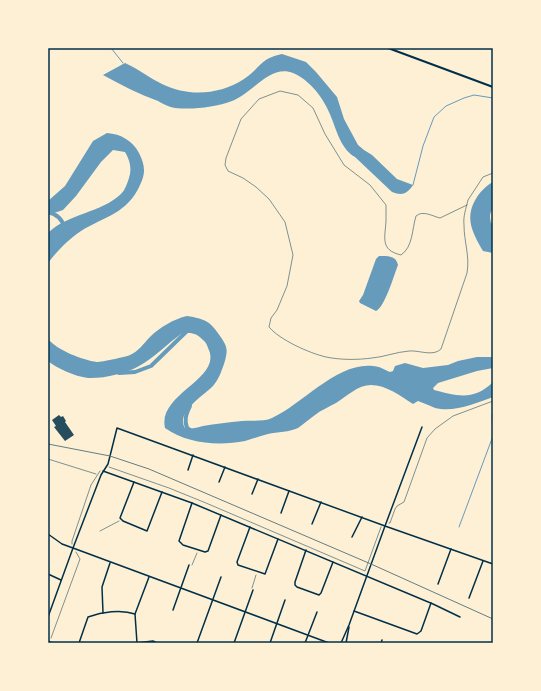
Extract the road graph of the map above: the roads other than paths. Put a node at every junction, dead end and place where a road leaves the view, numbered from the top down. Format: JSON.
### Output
{"nodes":[{"id":1,"x":388,"y":48,"type":"edge"},
{"id":2,"x":493,"y":87,"type":"edge"},
{"id":3,"x":422,"y":427,"type":"dead end"},
{"id":4,"x":193,"y":455,"type":"junction"},
{"id":5,"x":225,"y":467,"type":"junction"},
{"id":6,"x":188,"y":470,"type":"dead end"},
{"id":7,"x":103,"y":471,"type":"junction"},
{"id":8,"x":258,"y":479,"type":"junction"},
{"id":9,"x":134,"y":482,"type":"junction"},
{"id":10,"x":218,"y":482,"type":"dead end"},
{"id":11,"x":289,"y":490,"type":"junction"},
{"id":12,"x":162,"y":492,"type":"junction"},
{"id":13,"x":252,"y":494,"type":"dead end"},
{"id":14,"x":321,"y":502,"type":"junction"},
{"id":15,"x":192,"y":503,"type":"junction"},
{"id":16,"x":281,"y":513,"type":"dead end"},
{"id":17,"x":221,"y":515,"type":"junction"},
{"id":18,"x":362,"y":517,"type":"junction"},
{"id":19,"x":312,"y":524,"type":"dead end"},
{"id":20,"x":385,"y":526,"type":"junction"},
{"id":21,"x":250,"y":527,"type":"junction"},
{"id":22,"x":48,"y":534,"type":"edge"},
{"id":23,"x":352,"y":537,"type":"dead end"},
{"id":24,"x":278,"y":539,"type":"junction"},
{"id":25,"x":73,"y":548,"type":"junction"},
{"id":26,"x":451,"y":549,"type":"junction"},
{"id":27,"x":306,"y":550,"type":"junction"},
{"id":28,"x":483,"y":561,"type":"junction"},
{"id":29,"x":333,"y":562,"type":"junction"},
{"id":30,"x":110,"y":563,"type":"junction"},
{"id":31,"x":493,"y":564,"type":"edge"},
{"id":32,"x":189,"y":565,"type":"road end"},
{"id":33,"x":48,"y":574,"type":"edge"},
{"id":34,"x":367,"y":576,"type":"junction"},
{"id":35,"x":149,"y":577,"type":"junction"},
{"id":36,"x":221,"y":577,"type":"dead end"},
{"id":37,"x":61,"y":580,"type":"junction"},
{"id":38,"x":438,"y":584,"type":"dead end"},
{"id":39,"x":181,"y":588,"type":"junction"},
{"id":40,"x":253,"y":590,"type":"road end"},
{"id":41,"x":469,"y":598,"type":"dead end"},
{"id":42,"x":212,"y":600,"type":"junction"},
{"id":43,"x":285,"y":600,"type":"dead end"},
{"id":44,"x":431,"y":603,"type":"junction"},
{"id":45,"x":49,"y":610,"type":"edge"},
{"id":46,"x":173,"y":610,"type":"dead end"},
{"id":47,"x":354,"y":611,"type":"junction"},
{"id":48,"x":245,"y":612,"type":"junction"},
{"id":49,"x":317,"y":612,"type":"dead end"},
{"id":50,"x":103,"y":613,"type":"junction"},
{"id":51,"x":135,"y":614,"type":"junction"},
{"id":52,"x":48,"y":617,"type":"edge"},
{"id":53,"x":460,"y":617,"type":"dead end"},
{"id":54,"x":276,"y":624,"type":"junction"},
{"id":55,"x":349,"y":625,"type":"junction"},
{"id":56,"x":308,"y":635,"type":"junction"},
{"id":57,"x":79,"y":643,"type":"edge"},
{"id":58,"x":137,"y":643,"type":"edge"},
{"id":59,"x":157,"y":643,"type":"edge"},
{"id":60,"x":197,"y":643,"type":"edge"},
{"id":61,"x":234,"y":643,"type":"edge"},
{"id":62,"x":270,"y":643,"type":"edge"},
{"id":63,"x":305,"y":643,"type":"edge"},
{"id":64,"x":329,"y":643,"type":"edge"},
{"id":65,"x":341,"y":643,"type":"edge"},
{"id":66,"x":346,"y":643,"type":"edge"}],
"edges":[{"from":1,"to":2,"type":"main road"},
{"from":3,"to":20,"type":"street"},
{"from":4,"to":5,"type":"street"},
{"from":4,"to":6,"type":"street"},
{"from":4,"to":7,"type":"street"},
{"from":5,"to":8,"type":"street"},
{"from":5,"to":10,"type":"street"},
{"from":7,"to":9,"type":"street"},
{"from":7,"to":25,"type":"street"},
{"from":8,"to":11,"type":"street"},
{"from":8,"to":13,"type":"street"},
{"from":9,"to":12,"type":"street"},
{"from":9,"to":12,"type":"street"},
{"from":11,"to":14,"type":"street"},
{"from":11,"to":16,"type":"street"},
{"from":12,"to":15,"type":"street"},
{"from":14,"to":18,"type":"street"},
{"from":14,"to":19,"type":"street"},
{"from":15,"to":17,"type":"street"},
{"from":15,"to":17,"type":"street"},
{"from":17,"to":21,"type":"street"},
{"from":18,"to":20,"type":"street"},
{"from":18,"to":23,"type":"street"},
{"from":20,"to":26,"type":"street"},
{"from":20,"to":34,"type":"street"},
{"from":21,"to":24,"type":"street"},
{"from":21,"to":24,"type":"street"},
{"from":22,"to":25,"type":"street"},
{"from":24,"to":27,"type":"street"},
{"from":25,"to":30,"type":"street"},
{"from":25,"to":37,"type":"street"},
{"from":26,"to":28,"type":"street"},
{"from":26,"to":38,"type":"street"},
{"from":27,"to":29,"type":"street"},
{"from":27,"to":29,"type":"street"},
{"from":28,"to":31,"type":"street"},
{"from":28,"to":41,"type":"street"},
{"from":29,"to":34,"type":"street"},
{"from":30,"to":35,"type":"street"},
{"from":30,"to":50,"type":"street"},
{"from":32,"to":39,"type":"street"},
{"from":33,"to":37,"type":"street"},
{"from":34,"to":44,"type":"street"},
{"from":34,"to":47,"type":"street"},
{"from":35,"to":39,"type":"street"},
{"from":35,"to":51,"type":"street"},
{"from":36,"to":42,"type":"street"},
{"from":37,"to":45,"type":"street"},
{"from":39,"to":42,"type":"street"},
{"from":39,"to":46,"type":"street"},
{"from":40,"to":48,"type":"street"},
{"from":42,"to":48,"type":"street"},
{"from":42,"to":60,"type":"street"},
{"from":43,"to":54,"type":"street"},
{"from":44,"to":47,"type":"street"},
{"from":44,"to":53,"type":"street"},
{"from":45,"to":52,"type":"street"},
{"from":47,"to":55,"type":"street"},
{"from":48,"to":54,"type":"street"},
{"from":48,"to":61,"type":"street"},
{"from":49,"to":56,"type":"street"},
{"from":50,"to":51,"type":"street"},
{"from":50,"to":57,"type":"street"},
{"from":51,"to":58,"type":"street"},
{"from":54,"to":56,"type":"street"},
{"from":54,"to":62,"type":"street"},
{"from":55,"to":65,"type":"street"},
{"from":55,"to":66,"type":"street"},
{"from":56,"to":63,"type":"street"},
{"from":56,"to":64,"type":"street"},
{"from":58,"to":59,"type":"street"}]}
